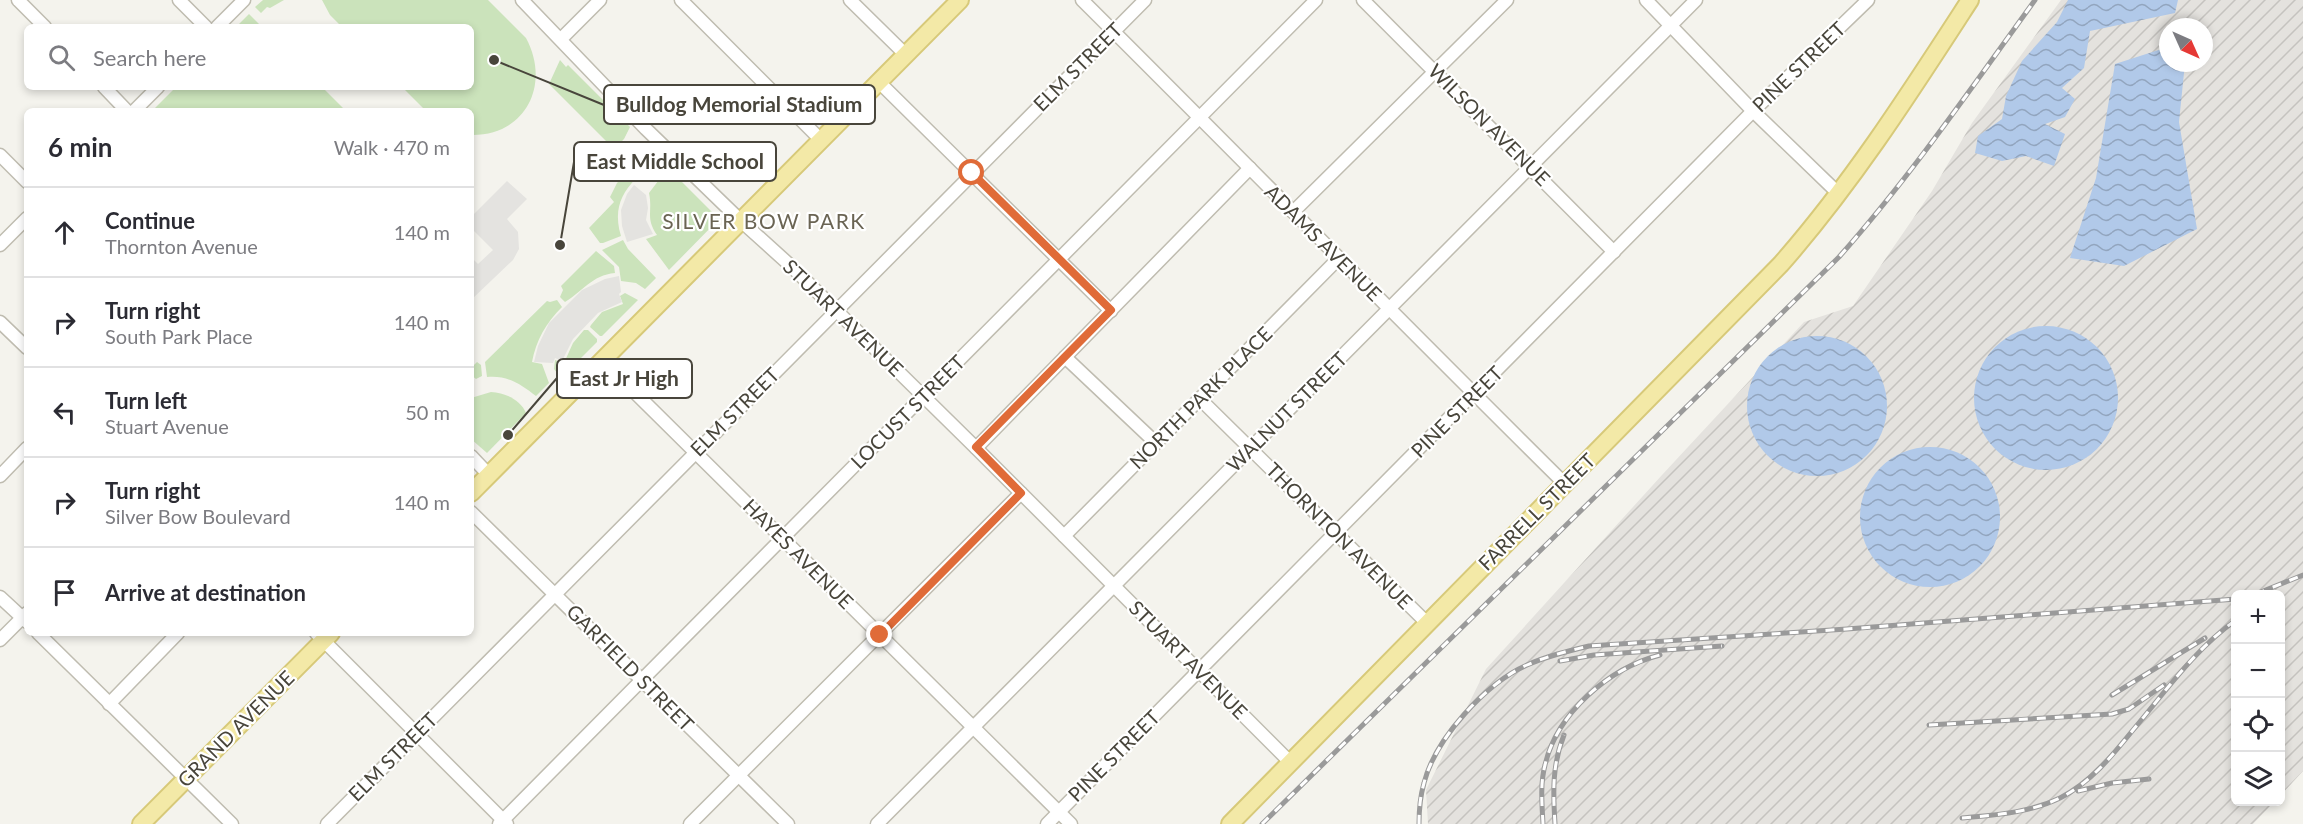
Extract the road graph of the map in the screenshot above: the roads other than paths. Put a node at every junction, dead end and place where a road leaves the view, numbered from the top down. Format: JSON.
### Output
{"nodes":[{"id":1,"x":18,"y":0,"type":"edge"},
{"id":2,"x":179,"y":0,"type":"edge"},
{"id":3,"x":244,"y":0,"type":"edge"},
{"id":4,"x":522,"y":0,"type":"edge"},
{"id":5,"x":600,"y":0,"type":"edge"},
{"id":6,"x":681,"y":0,"type":"edge"},
{"id":7,"x":850,"y":0,"type":"edge"},
{"id":8,"x":960,"y":0,"type":"edge"},
{"id":9,"x":1082,"y":0,"type":"edge"},
{"id":10,"x":1145,"y":0,"type":"edge"},
{"id":11,"x":1316,"y":0,"type":"edge"},
{"id":12,"x":1363,"y":0,"type":"edge"},
{"id":13,"x":1507,"y":0,"type":"edge"},
{"id":14,"x":1646,"y":0,"type":"edge"},
{"id":15,"x":1696,"y":0,"type":"edge"},
{"id":16,"x":1868,"y":0,"type":"edge"},
{"id":17,"x":1970,"y":0,"type":"edge"},
{"id":18,"x":42,"y":24,"type":"edge"},
{"id":19,"x":203,"y":24,"type":"edge"},
{"id":20,"x":220,"y":24,"type":"edge"},
{"id":21,"x":1671,"y":26,"type":"junction"},
{"id":22,"x":1113,"y":31,"type":"junction"},
{"id":23,"x":561,"y":39,"type":"junction"},
{"id":24,"x":906,"y":55,"type":"junction"},
{"id":25,"x":1436,"y":72,"type":"junction"},
{"id":26,"x":879,"y":82,"type":"junction"},
{"id":27,"x":107,"y":90,"type":"edge"},
{"id":28,"x":155,"y":90,"type":"edge"},
{"id":29,"x":124,"y":108,"type":"edge"},
{"id":30,"x":137,"y":108,"type":"edge"},
{"id":31,"x":1753,"y":111,"type":"junction"},
{"id":32,"x":1200,"y":117,"type":"junction"},
{"id":33,"x":821,"y":140,"type":"junction"},
{"id":34,"x":0,"y":155,"type":"edge"},
{"id":35,"x":1530,"y":166,"type":"junction"},
{"id":36,"x":1250,"y":168,"type":"junction"},
{"id":37,"x":972,"y":173,"type":"junction"},
{"id":38,"x":24,"y":179,"type":"edge"},
{"id":39,"x":1839,"y":194,"type":"junction"},
{"id":40,"x":1293,"y":212,"type":"junction"},
{"id":41,"x":24,"y":221,"type":"edge"},
{"id":42,"x":741,"y":221,"type":"junction"},
{"id":43,"x":0,"y":245,"type":"edge"},
{"id":44,"x":1614,"y":252,"type":"junction"},
{"id":45,"x":1338,"y":259,"type":"junction"},
{"id":46,"x":1060,"y":260,"type":"junction"},
{"id":47,"x":835,"y":310,"type":"junction"},
{"id":48,"x":1111,"y":310,"type":"junction"},
{"id":49,"x":1389,"y":310,"type":"junction"},
{"id":50,"x":0,"y":322,"type":"edge"},
{"id":51,"x":24,"y":345,"type":"edge"},
{"id":52,"x":1065,"y":357,"type":"junction"},
{"id":53,"x":602,"y":360,"type":"junction"},
{"id":54,"x":1475,"y":394,"type":"junction"},
{"id":55,"x":924,"y":396,"type":"junction"},
{"id":56,"x":1200,"y":399,"type":"junction"},
{"id":57,"x":1156,"y":443,"type":"junction"},
{"id":58,"x":976,"y":447,"type":"junction"},
{"id":59,"x":1251,"y":449,"type":"junction"},
{"id":60,"x":24,"y":451,"type":"edge"},
{"id":61,"x":695,"y":452,"type":"junction"},
{"id":62,"x":474,"y":459,"type":"edge"},
{"id":63,"x":489,"y":475,"type":"junction"},
{"id":64,"x":0,"y":476,"type":"edge"},
{"id":65,"x":1565,"y":484,"type":"junction"},
{"id":66,"x":474,"y":490,"type":"edge"},
{"id":67,"x":1021,"y":493,"type":"junction"},
{"id":68,"x":474,"y":515,"type":"edge"},
{"id":69,"x":1336,"y":533,"type":"junction"},
{"id":70,"x":1064,"y":536,"type":"junction"},
{"id":71,"x":783,"y":539,"type":"junction"},
{"id":72,"x":1114,"y":586,"type":"junction"},
{"id":73,"x":555,"y":594,"type":"junction"},
{"id":74,"x":0,"y":597,"type":"edge"},
{"id":75,"x":24,"y":616,"type":"edge"},
{"id":76,"x":24,"y":618,"type":"edge"},
{"id":77,"x":1427,"y":623,"type":"junction"},
{"id":78,"x":880,"y":635,"type":"junction"},
{"id":79,"x":41,"y":636,"type":"edge"},
{"id":80,"x":175,"y":636,"type":"edge"},
{"id":81,"x":323,"y":636,"type":"edge"},
{"id":82,"x":0,"y":640,"type":"edge"},
{"id":83,"x":1200,"y":671,"type":"junction"},
{"id":84,"x":642,"y":680,"type":"junction"},
{"id":85,"x":109,"y":704,"type":"junction"},
{"id":86,"x":974,"y":727,"type":"junction"},
{"id":87,"x":416,"y":734,"type":"junction"},
{"id":88,"x":1291,"y":763,"type":"junction"},
{"id":89,"x":739,"y":775,"type":"junction"},
{"id":90,"x":185,"y":780,"type":"junction"},
{"id":91,"x":1059,"y":812,"type":"junction"},
{"id":92,"x":503,"y":823,"type":"edge"},
{"id":93,"x":141,"y":824,"type":"edge"},
{"id":94,"x":232,"y":824,"type":"edge"},
{"id":95,"x":327,"y":824,"type":"edge"},
{"id":96,"x":690,"y":824,"type":"edge"},
{"id":97,"x":788,"y":824,"type":"edge"},
{"id":98,"x":877,"y":824,"type":"edge"},
{"id":99,"x":1047,"y":824,"type":"edge"},
{"id":100,"x":1071,"y":824,"type":"edge"},
{"id":101,"x":1230,"y":824,"type":"edge"}],
"edges":[{"from":1,"to":18,"type":"street"},
{"from":2,"to":19,"type":"street"},
{"from":3,"to":20,"type":"street"},
{"from":4,"to":23,"type":"street","name":"STUART AVENUE"},
{"from":5,"to":23,"type":"street"},
{"from":6,"to":33,"type":"street"},
{"from":7,"to":24,"type":"street"},
{"from":8,"to":24,"type":"main road"},
{"from":9,"to":22,"type":"street","name":"ADAMS AVENUE"},
{"from":10,"to":22,"type":"street","name":"ELM STREET"},
{"from":11,"to":32,"type":"street","name":"LOCUST STREET"},
{"from":12,"to":25,"type":"street","name":"WILSON AVENUE"},
{"from":13,"to":25,"type":"street"},
{"from":14,"to":21,"type":"street"},
{"from":15,"to":21,"type":"street","name":"WALNUT STREET"},
{"from":16,"to":31,"type":"street","name":"PINE STREET"},
{"from":17,"to":39,"type":"main road","name":"FARRELL STREET"},
{"from":21,"to":31,"type":"street"},
{"from":21,"to":35,"type":"street","name":"WALNUT STREET"},
{"from":22,"to":32,"type":"street","name":"ADAMS AVENUE"},
{"from":22,"to":37,"type":"street","name":"ELM STREET"},
{"from":23,"to":42,"type":"street","name":"STUART AVENUE"},
{"from":24,"to":26,"type":"main road"},
{"from":25,"to":35,"type":"street","name":"WILSON AVENUE"},
{"from":25,"to":40,"type":"street"},
{"from":26,"to":33,"type":"main road"},
{"from":26,"to":37,"type":"street"},
{"from":27,"to":29,"type":"street"},
{"from":28,"to":30,"type":"street"},
{"from":31,"to":39,"type":"street"},
{"from":31,"to":44,"type":"street","name":"PINE STREET"},
{"from":32,"to":36,"type":"street","name":"ADAMS AVENUE"},
{"from":32,"to":46,"type":"street","name":"LOCUST STREET"},
{"from":33,"to":42,"type":"main road"},
{"from":34,"to":38,"type":"street"},
{"from":35,"to":44,"type":"street","name":"WILSON AVENUE"},
{"from":35,"to":49,"type":"street","name":"WALNUT STREET"},
{"from":36,"to":40,"type":"street","name":"ADAMS AVENUE"},
{"from":36,"to":48,"type":"street"},
{"from":37,"to":46,"type":"street"},
{"from":37,"to":47,"type":"street","name":"ELM STREET"},
{"from":39,"to":65,"type":"main road","name":"FARRELL STREET"},
{"from":40,"to":45,"type":"street","name":"ADAMS AVENUE"},
{"from":41,"to":43,"type":"street"},
{"from":42,"to":47,"type":"street","name":"STUART AVENUE"},
{"from":42,"to":53,"type":"main road"},
{"from":44,"to":54,"type":"street","name":"PINE STREET"},
{"from":45,"to":49,"type":"street","name":"ADAMS AVENUE"},
{"from":45,"to":56,"type":"street","name":"NORTH PARK PLACE"},
{"from":46,"to":48,"type":"street"},
{"from":46,"to":55,"type":"street","name":"LOCUST STREET"},
{"from":47,"to":55,"type":"street","name":"STUART AVENUE"},
{"from":47,"to":61,"type":"street","name":"ELM STREET"},
{"from":48,"to":52,"type":"street"},
{"from":49,"to":54,"type":"street","name":"ADAMS AVENUE"},
{"from":49,"to":59,"type":"street","name":"WALNUT STREET"},
{"from":50,"to":51,"type":"street"},
{"from":52,"to":57,"type":"street"},
{"from":52,"to":58,"type":"street"},
{"from":53,"to":61,"type":"street","name":"HAYES AVENUE"},
{"from":53,"to":63,"type":"main road"},
{"from":54,"to":65,"type":"street","name":"ADAMS AVENUE"},
{"from":54,"to":69,"type":"street","name":"PINE STREET"},
{"from":55,"to":58,"type":"street","name":"STUART AVENUE"},
{"from":55,"to":71,"type":"street","name":"LOCUST STREET"},
{"from":56,"to":57,"type":"street","name":"NORTH PARK PLACE"},
{"from":56,"to":59,"type":"street","name":"THORNTON AVENUE"},
{"from":57,"to":70,"type":"street","name":"NORTH PARK PLACE"},
{"from":58,"to":67,"type":"street","name":"STUART AVENUE"},
{"from":59,"to":69,"type":"street","name":"THORNTON AVENUE"},
{"from":59,"to":72,"type":"street","name":"WALNUT STREET"},
{"from":60,"to":64,"type":"street"},
{"from":61,"to":71,"type":"street","name":"HAYES AVENUE"},
{"from":61,"to":73,"type":"street","name":"ELM STREET"},
{"from":62,"to":63,"type":"street"},
{"from":63,"to":66,"type":"main road"},
{"from":65,"to":77,"type":"main road","name":"FARRELL STREET"},
{"from":67,"to":70,"type":"street","name":"STUART AVENUE"},
{"from":67,"to":78,"type":"street"},
{"from":68,"to":73,"type":"street","name":"GARFIELD STREET"},
{"from":69,"to":77,"type":"street","name":"THORNTON AVENUE"},
{"from":69,"to":83,"type":"street","name":"PINE STREET"},
{"from":70,"to":72,"type":"street","name":"STUART AVENUE"},
{"from":71,"to":78,"type":"street","name":"HAYES AVENUE"},
{"from":71,"to":84,"type":"street","name":"LOCUST STREET"},
{"from":72,"to":83,"type":"street","name":"STUART AVENUE"},
{"from":72,"to":86,"type":"street","name":"WALNUT STREET"},
{"from":73,"to":84,"type":"street","name":"GARFIELD STREET"},
{"from":73,"to":87,"type":"street","name":"ELM STREET"},
{"from":74,"to":75,"type":"street"},
{"from":76,"to":82,"type":"street"},
{"from":77,"to":88,"type":"main road","name":"FARRELL STREET"},
{"from":78,"to":86,"type":"street","name":"HAYES AVENUE"},
{"from":78,"to":89,"type":"street"},
{"from":79,"to":85,"type":"street"},
{"from":80,"to":85,"type":"street"},
{"from":81,"to":87,"type":"street"},
{"from":81,"to":90,"type":"main road","name":"GRAND AVENUE"},
{"from":83,"to":88,"type":"street","name":"STUART AVENUE"},
{"from":83,"to":91,"type":"street","name":"PINE STREET"},
{"from":84,"to":89,"type":"street","name":"GARFIELD STREET"},
{"from":84,"to":92,"type":"street","name":"LOCUST STREET"},
{"from":85,"to":90,"type":"street"},
{"from":86,"to":91,"type":"street","name":"HAYES AVENUE"},
{"from":86,"to":98,"type":"street","name":"WALNUT STREET"},
{"from":87,"to":92,"type":"street"},
{"from":87,"to":95,"type":"street","name":"ELM STREET"},
{"from":88,"to":101,"type":"main road","name":"FARRELL STREET"},
{"from":89,"to":96,"type":"street"},
{"from":89,"to":97,"type":"street","name":"GARFIELD STREET"},
{"from":90,"to":93,"type":"main road","name":"GRAND AVENUE"},
{"from":90,"to":94,"type":"street"},
{"from":91,"to":99,"type":"street","name":"PINE STREET"},
{"from":91,"to":100,"type":"street","name":"HAYES AVENUE"}]}
